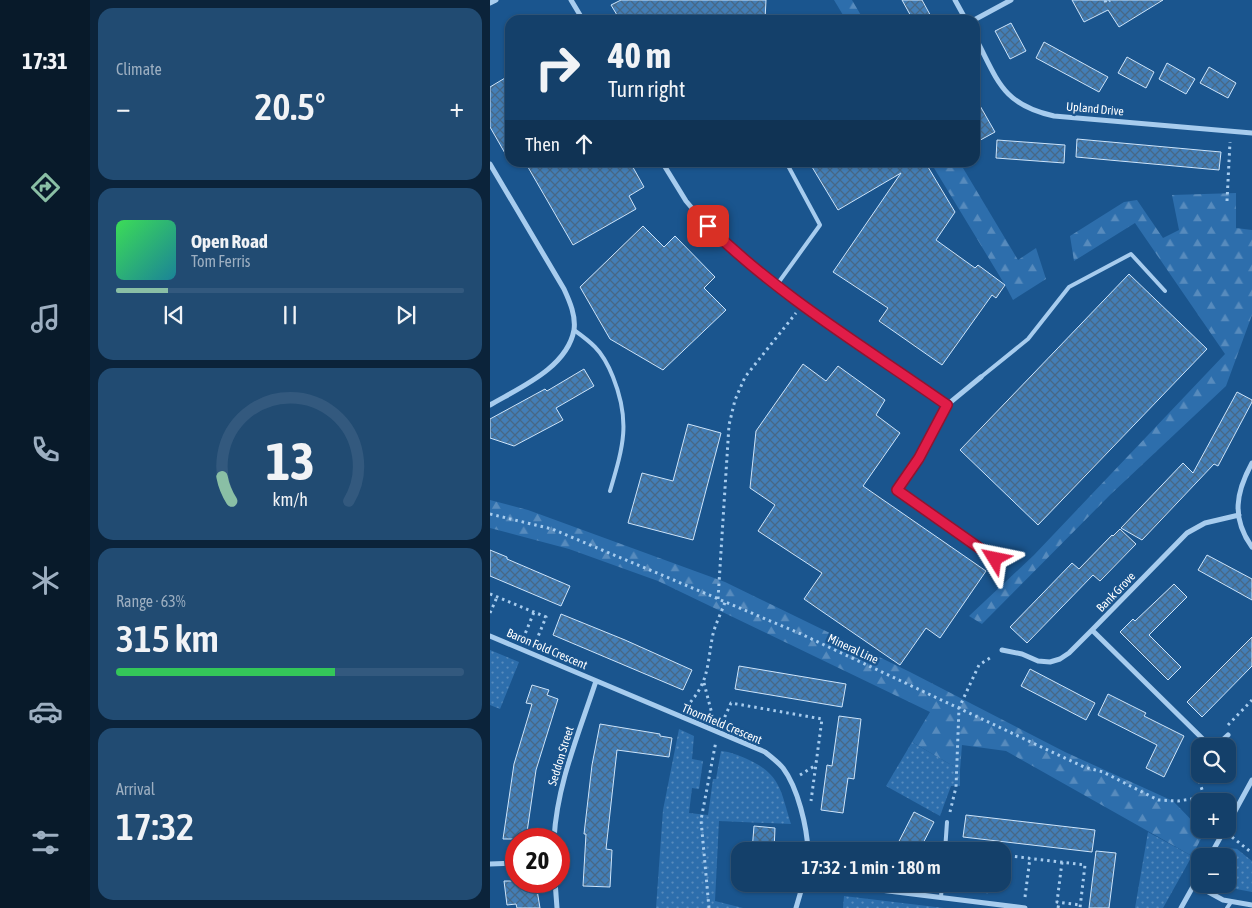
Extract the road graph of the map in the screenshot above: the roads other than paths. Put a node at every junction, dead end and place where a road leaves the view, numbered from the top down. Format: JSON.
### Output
{"nodes":[{"id":1,"x":496,"y":0,"type":"edge"},
{"id":2,"x":572,"y":0,"type":"edge"},
{"id":3,"x":955,"y":0,"type":"edge"},
{"id":4,"x":1011,"y":0,"type":"edge"},
{"id":5,"x":490,"y":3,"type":"edge"},
{"id":6,"x":580,"y":15,"type":"edge"},
{"id":7,"x":963,"y":15,"type":"edge"},
{"id":8,"x":980,"y":17,"type":"edge"},
{"id":9,"x":980,"y":46,"type":"edge"},
{"id":10,"x":1252,"y":133,"type":"edge"},
{"id":11,"x":490,"y":164,"type":"edge"},
{"id":12,"x":665,"y":167,"type":"edge"},
{"id":13,"x":789,"y":167,"type":"edge"},
{"id":14,"x":776,"y":286,"type":"junction"},
{"id":15,"x":1165,"y":291,"type":"dead end"},
{"id":16,"x":574,"y":330,"type":"junction"},
{"id":17,"x":981,"y":377,"type":"joint"},
{"id":18,"x":490,"y":405,"type":"edge"},
{"id":19,"x":947,"y":405,"type":"junction"},
{"id":20,"x":929,"y":439,"type":"joint"},
{"id":21,"x":1252,"y":463,"type":"edge"},
{"id":22,"x":610,"y":491,"type":"dead end"},
{"id":23,"x":1239,"y":516,"type":"junction"},
{"id":24,"x":1252,"y":546,"type":"edge"},
{"id":25,"x":995,"y":559,"type":"dead end"},
{"id":26,"x":1092,"y":630,"type":"junction"},
{"id":27,"x":490,"y":636,"type":"edge"},
{"id":28,"x":1002,"y":650,"type":"road end"},
{"id":29,"x":596,"y":681,"type":"junction"},
{"id":30,"x":1228,"y":735,"type":"road end"},
{"id":31,"x":1202,"y":738,"type":"edge"},
{"id":32,"x":1225,"y":738,"type":"edge"},
{"id":33,"x":1252,"y":780,"type":"edge"},
{"id":34,"x":1236,"y":809,"type":"edge"},
{"id":35,"x":947,"y":822,"type":"road end"},
{"id":36,"x":555,"y":828,"type":"edge"},
{"id":37,"x":807,"y":842,"type":"edge"},
{"id":38,"x":946,"y":842,"type":"edge"},
{"id":39,"x":505,"y":863,"type":"edge"},
{"id":40,"x":490,"y":864,"type":"edge"},
{"id":41,"x":1191,"y":890,"type":"edge"},
{"id":42,"x":801,"y":892,"type":"edge"},
{"id":43,"x":899,"y":892,"type":"edge"},
{"id":44,"x":941,"y":892,"type":"edge"},
{"id":45,"x":556,"y":893,"type":"edge"},
{"id":46,"x":1212,"y":893,"type":"edge"},
{"id":47,"x":941,"y":897,"type":"junction"},
{"id":48,"x":1231,"y":902,"type":"junction"},
{"id":49,"x":1252,"y":905,"type":"edge"},
{"id":50,"x":557,"y":908,"type":"edge"},
{"id":51,"x":796,"y":908,"type":"edge"},
{"id":52,"x":1024,"y":908,"type":"edge"},
{"id":53,"x":1181,"y":908,"type":"edge"},
{"id":54,"x":1227,"y":908,"type":"edge"}],
"edges":[{"from":1,"to":5,"type":"street"},
{"from":2,"to":6,"type":"street"},
{"from":3,"to":7,"type":"street"},
{"from":4,"to":8,"type":"street"},
{"from":9,"to":10,"type":"street","name":"Upland Drive"},
{"from":11,"to":16,"type":"street"},
{"from":12,"to":14,"type":"street"},
{"from":13,"to":14,"type":"lane"},
{"from":14,"to":19,"type":"street"},
{"from":15,"to":17,"type":"lane"},
{"from":16,"to":18,"type":"street"},
{"from":16,"to":22,"type":"lane"},
{"from":17,"to":19,"type":"street"},
{"from":19,"to":20,"type":"street"},
{"from":20,"to":25,"type":"lane"},
{"from":21,"to":23,"type":"street"},
{"from":23,"to":24,"type":"street"},
{"from":23,"to":26,"type":"street","name":"Bank Grove"},
{"from":26,"to":28,"type":"street","name":"Bank Grove"},
{"from":26,"to":31,"type":"street"},
{"from":27,"to":29,"type":"street","name":"Baron Fold Crescent"},
{"from":29,"to":36,"type":"street","name":"Seddon Street"},
{"from":29,"to":37,"type":"street","name":"Thornfield Crescent"},
{"from":30,"to":32,"type":"street"},
{"from":33,"to":34,"type":"street"},
{"from":35,"to":38,"type":"lane"},
{"from":39,"to":40,"type":"street"},
{"from":41,"to":53,"type":"street"},
{"from":42,"to":51,"type":"street"},
{"from":43,"to":47,"type":"street"},
{"from":44,"to":47,"type":"lane"},
{"from":45,"to":50,"type":"street"},
{"from":46,"to":48,"type":"street"},
{"from":47,"to":52,"type":"street"},
{"from":48,"to":49,"type":"street"},
{"from":48,"to":54,"type":"lane"}]}
